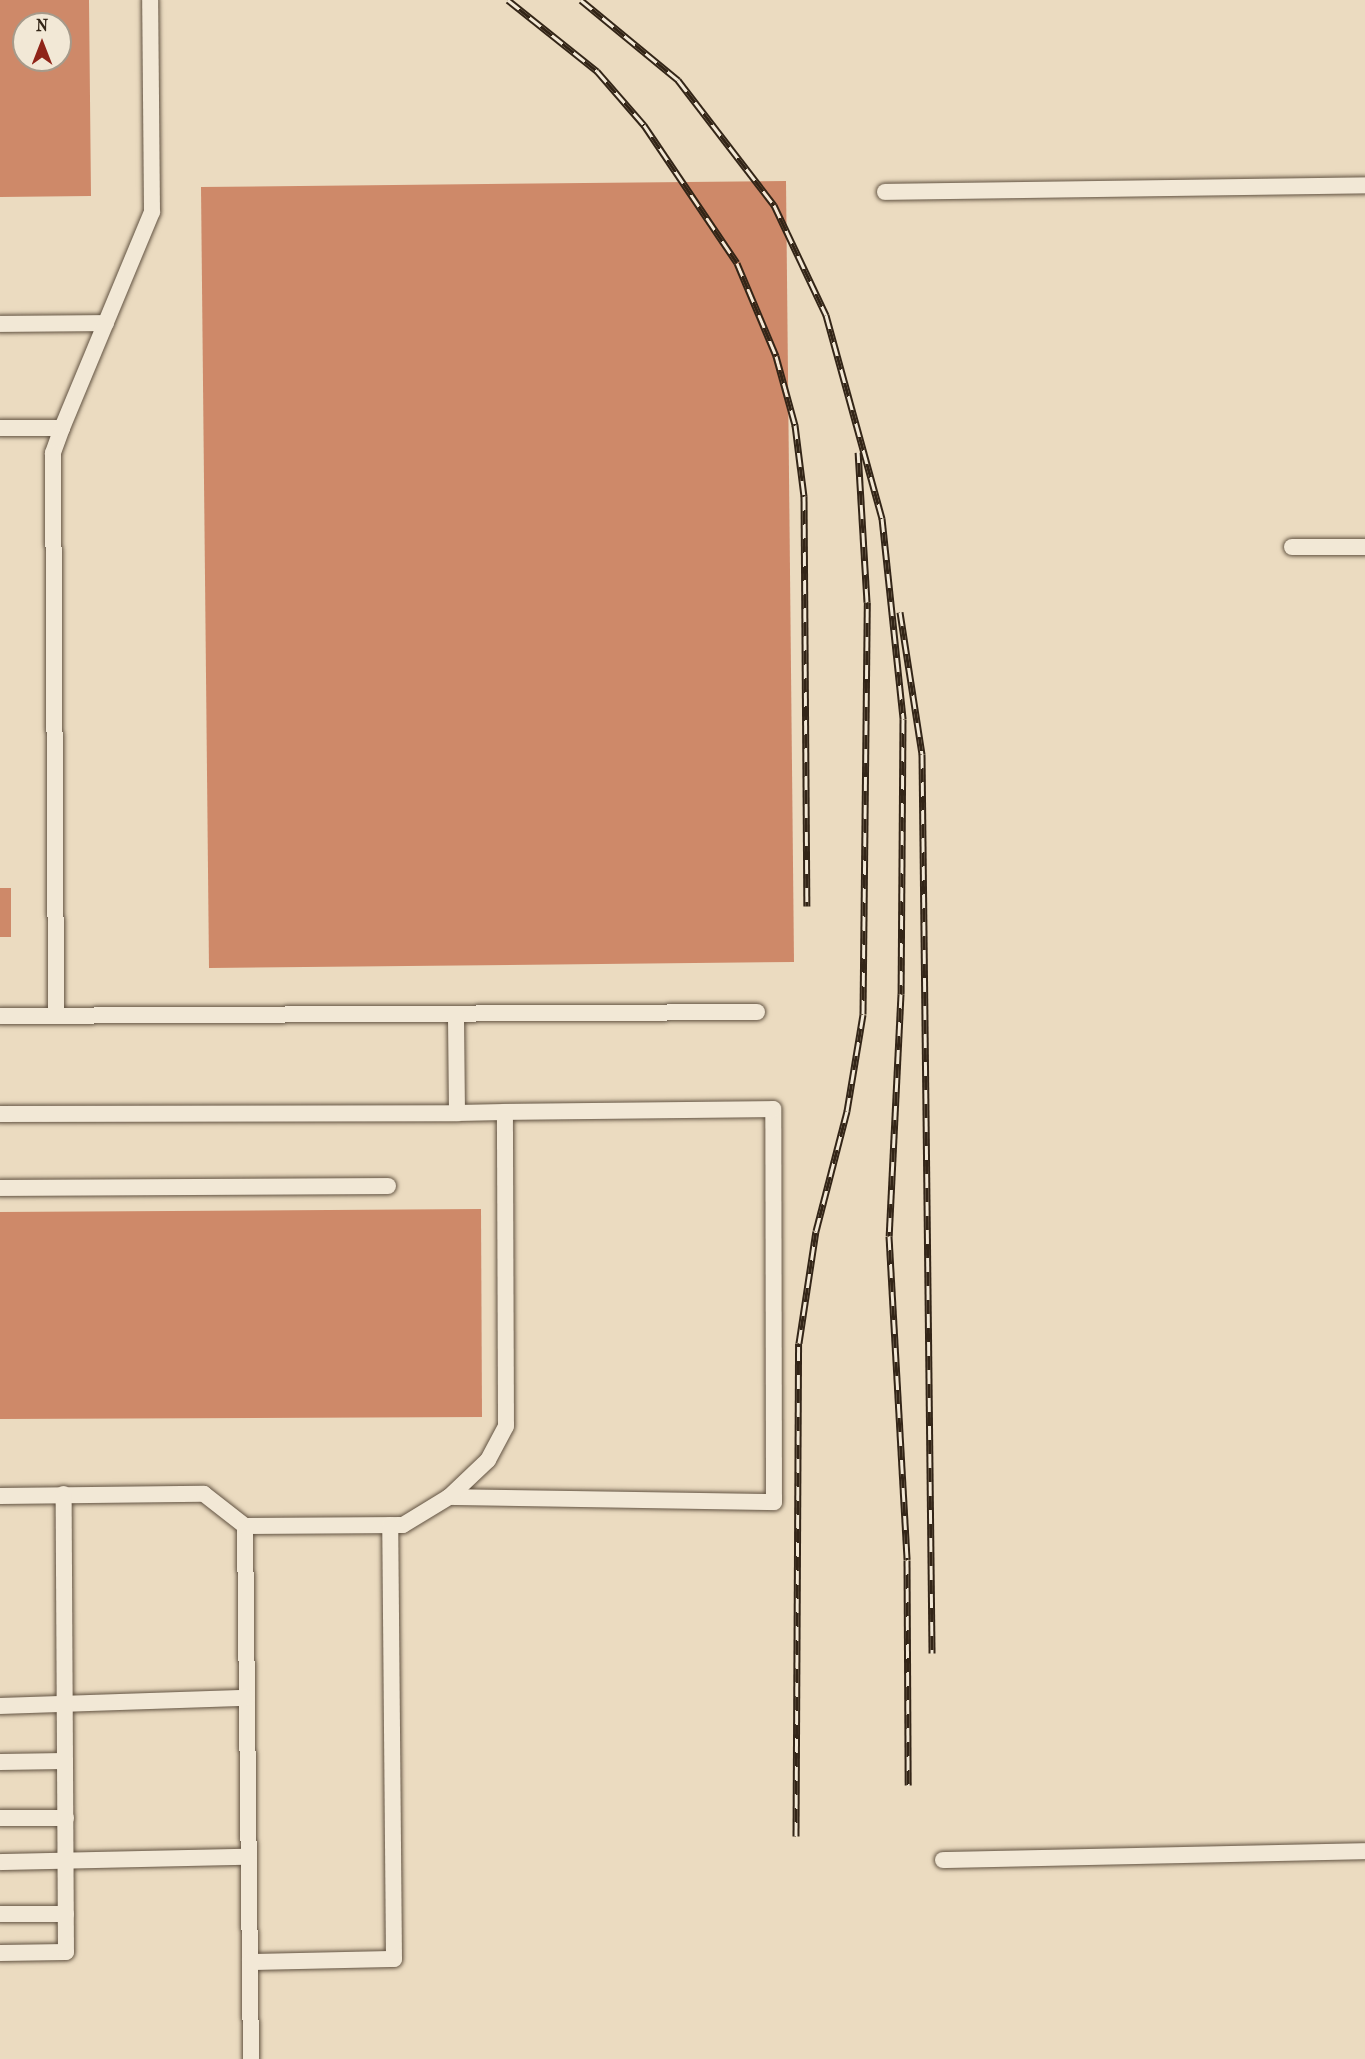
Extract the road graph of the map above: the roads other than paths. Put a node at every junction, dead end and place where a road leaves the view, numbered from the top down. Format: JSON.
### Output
{"nodes":[{"id":1,"x":150,"y":0,"type":"edge"},
{"id":2,"x":1365,"y":185,"type":"edge"},
{"id":3,"x":885,"y":192,"type":"dead end"},
{"id":4,"x":106,"y":322,"type":"junction"},
{"id":5,"x":0,"y":324,"type":"edge"},
{"id":6,"x":0,"y":428,"type":"edge"},
{"id":7,"x":62,"y":428,"type":"junction"},
{"id":8,"x":1292,"y":547,"type":"dead end"},
{"id":9,"x":1365,"y":547,"type":"edge"},
{"id":10,"x":757,"y":1012,"type":"dead end"},
{"id":11,"x":456,"y":1014,"type":"junction"},
{"id":12,"x":0,"y":1016,"type":"edge"},
{"id":13,"x":56,"y":1016,"type":"junction"},
{"id":14,"x":505,"y":1112,"type":"junction"},
{"id":15,"x":458,"y":1113,"type":"junction"},
{"id":16,"x":0,"y":1114,"type":"edge"},
{"id":17,"x":388,"y":1186,"type":"dead end"},
{"id":18,"x":0,"y":1188,"type":"edge"},
{"id":19,"x":64,"y":1494,"type":"junction"},
{"id":20,"x":0,"y":1496,"type":"edge"},
{"id":21,"x":449,"y":1497,"type":"junction"},
{"id":22,"x":390,"y":1525,"type":"junction"},
{"id":23,"x":245,"y":1526,"type":"junction"},
{"id":24,"x":247,"y":1698,"type":"junction"},
{"id":25,"x":65,"y":1705,"type":"junction"},
{"id":26,"x":0,"y":1706,"type":"edge"},
{"id":27,"x":65,"y":1761,"type":"junction"},
{"id":28,"x":0,"y":1762,"type":"edge"},
{"id":29,"x":0,"y":1818,"type":"edge"},
{"id":30,"x":66,"y":1818,"type":"junction"},
{"id":31,"x":1365,"y":1851,"type":"edge"},
{"id":32,"x":249,"y":1857,"type":"junction"},
{"id":33,"x":943,"y":1860,"type":"dead end"},
{"id":34,"x":66,"y":1861,"type":"junction"},
{"id":35,"x":0,"y":1862,"type":"edge"},
{"id":36,"x":0,"y":1914,"type":"edge"},
{"id":37,"x":66,"y":1914,"type":"junction"},
{"id":38,"x":0,"y":1953,"type":"edge"},
{"id":39,"x":250,"y":1962,"type":"junction"},
{"id":40,"x":251,"y":2059,"type":"edge"}],
"edges":[{"from":1,"to":4,"type":"lane"},
{"from":2,"to":3,"type":"lane"},
{"from":4,"to":5,"type":"lane"},
{"from":4,"to":7,"type":"lane"},
{"from":6,"to":7,"type":"lane"},
{"from":7,"to":13,"type":"lane"},
{"from":8,"to":9,"type":"lane"},
{"from":10,"to":11,"type":"lane"},
{"from":11,"to":13,"type":"lane"},
{"from":11,"to":15,"type":"lane"},
{"from":12,"to":13,"type":"lane"},
{"from":14,"to":15,"type":"lane"},
{"from":14,"to":21,"type":"lane"},
{"from":14,"to":21,"type":"lane"},
{"from":15,"to":16,"type":"lane"},
{"from":17,"to":18,"type":"lane"},
{"from":19,"to":20,"type":"lane"},
{"from":19,"to":23,"type":"lane"},
{"from":19,"to":25,"type":"lane"},
{"from":21,"to":22,"type":"lane"},
{"from":22,"to":23,"type":"lane"},
{"from":22,"to":39,"type":"lane"},
{"from":23,"to":24,"type":"lane"},
{"from":24,"to":25,"type":"lane"},
{"from":24,"to":32,"type":"lane"},
{"from":25,"to":26,"type":"lane"},
{"from":25,"to":27,"type":"lane"},
{"from":27,"to":28,"type":"lane"},
{"from":27,"to":30,"type":"lane"},
{"from":29,"to":30,"type":"lane"},
{"from":30,"to":34,"type":"lane"},
{"from":31,"to":33,"type":"lane"},
{"from":32,"to":34,"type":"lane"},
{"from":32,"to":39,"type":"lane"},
{"from":34,"to":35,"type":"lane"},
{"from":34,"to":37,"type":"lane"},
{"from":36,"to":37,"type":"lane"},
{"from":37,"to":38,"type":"lane"},
{"from":39,"to":40,"type":"lane"}]}
